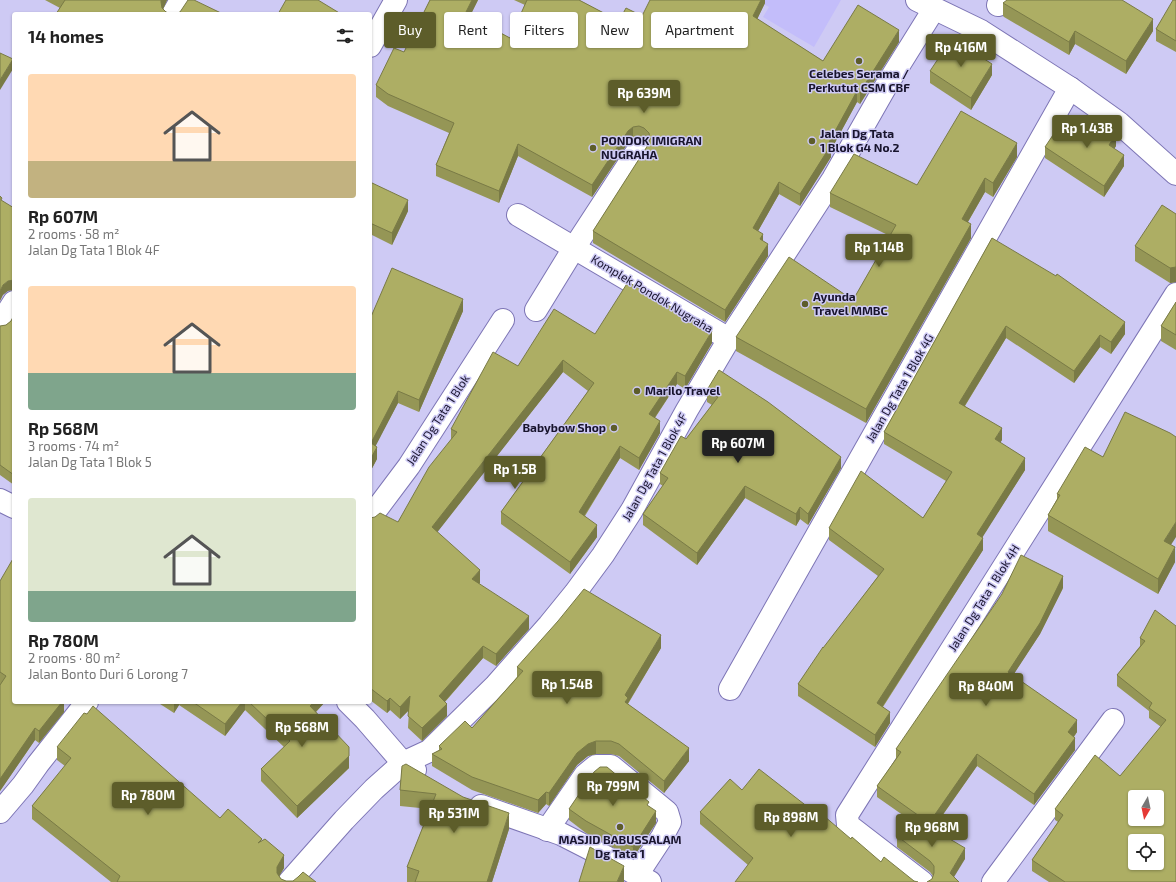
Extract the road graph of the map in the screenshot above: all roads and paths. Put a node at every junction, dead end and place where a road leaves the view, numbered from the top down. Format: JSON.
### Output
{"nodes":[{"id":1,"x":396,"y":0,"type":"edge"},
{"id":2,"x":925,"y":4,"type":"edge"},
{"id":3,"x":372,"y":42,"type":"edge"},
{"id":4,"x":1070,"y":88,"type":"junction"},
{"id":5,"x":638,"y":150,"type":"dead end"},
{"id":6,"x":1176,"y":174,"type":"edge"},
{"id":7,"x":518,"y":215,"type":"dead end"},
{"id":8,"x":574,"y":248,"type":"junction"},
{"id":9,"x":1176,"y":294,"type":"edge"},
{"id":10,"x":12,"y":305,"type":"edge"},
{"id":11,"x":536,"y":310,"type":"dead end"},
{"id":12,"x":503,"y":320,"type":"dead end"},
{"id":13,"x":0,"y":324,"type":"edge"},
{"id":14,"x":730,"y":339,"type":"junction"},
{"id":15,"x":0,"y":500,"type":"edge"},
{"id":16,"x":12,"y":506,"type":"edge"},
{"id":17,"x":372,"y":515,"type":"edge"},
{"id":18,"x":730,"y":689,"type":"dead end"},
{"id":19,"x":85,"y":704,"type":"edge"},
{"id":20,"x":350,"y":704,"type":"edge"},
{"id":21,"x":1112,"y":720,"type":"dead end"},
{"id":22,"x":403,"y":763,"type":"junction"},
{"id":23,"x":432,"y":781,"type":"edge"},
{"id":24,"x":462,"y":798,"type":"edge"},
{"id":25,"x":0,"y":812,"type":"edge"},
{"id":26,"x":547,"y":830,"type":"junction"},
{"id":27,"x":643,"y":878,"type":"edge"},
{"id":28,"x":288,"y":882,"type":"edge"},
{"id":29,"x":922,"y":882,"type":"edge"},
{"id":30,"x":993,"y":882,"type":"edge"}],
"edges":[{"from":1,"to":3,"type":"street"},
{"from":2,"to":4,"type":"street"},
{"from":2,"to":14,"type":"street","name":"Jalan Dg Tata 1 Blok 4F"},
{"from":4,"to":6,"type":"street"},
{"from":4,"to":18,"type":"street","name":"Jalan Dg Tata 1 Blok 4G"},
{"from":5,"to":8,"type":"street"},
{"from":7,"to":8,"type":"street","name":"Komplek Pondok Nugraha"},
{"from":8,"to":11,"type":"street"},
{"from":8,"to":14,"type":"street","name":"Komplek Pondok Nugraha"},
{"from":9,"to":29,"type":"street","name":"Jalan Dg Tata 1 Blok 4H"},
{"from":10,"to":13,"type":"street"},
{"from":12,"to":17,"type":"street","name":"Jalan Dg Tata 1 Blok"},
{"from":14,"to":22,"type":"street","name":"Jalan Dg Tata 1 Blok 4F"},
{"from":15,"to":16,"type":"street"},
{"from":19,"to":25,"type":"street"},
{"from":20,"to":22,"type":"street"},
{"from":21,"to":30,"type":"street"},
{"from":22,"to":23,"type":"street"},
{"from":22,"to":28,"type":"street","name":"Jalan Dg Tata 1 Blok 4F"},
{"from":24,"to":26,"type":"street"},
{"from":26,"to":27,"type":"street"},
{"from":26,"to":27,"type":"street"}]}
